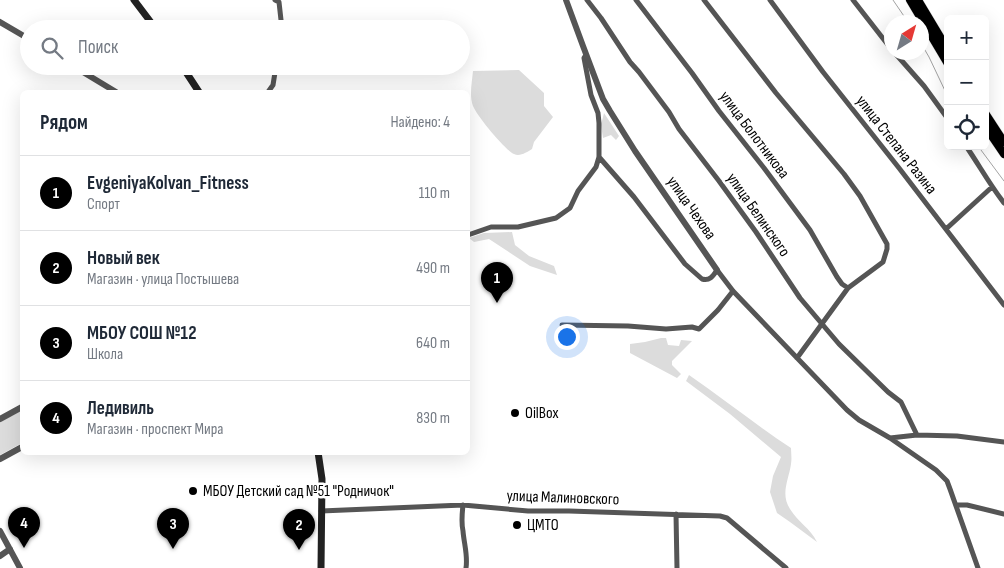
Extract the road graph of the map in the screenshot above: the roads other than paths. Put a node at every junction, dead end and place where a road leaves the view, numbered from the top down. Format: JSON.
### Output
{"nodes":[{"id":1,"x":134,"y":0,"type":"edge"},
{"id":2,"x":275,"y":0,"type":"edge"},
{"id":3,"x":566,"y":0,"type":"edge"},
{"id":4,"x":587,"y":0,"type":"edge"},
{"id":5,"x":636,"y":0,"type":"edge"},
{"id":6,"x":704,"y":0,"type":"edge"},
{"id":7,"x":770,"y":0,"type":"edge"},
{"id":8,"x":852,"y":0,"type":"edge"},
{"id":9,"x":910,"y":0,"type":"edge"},
{"id":10,"x":918,"y":0,"type":"edge"},
{"id":11,"x":149,"y":20,"type":"edge"},
{"id":12,"x":281,"y":20,"type":"edge"},
{"id":13,"x":0,"y":22,"type":"edge"},
{"id":14,"x":20,"y":34,"type":"edge"},
{"id":15,"x":884,"y":40,"type":"edge"},
{"id":16,"x":944,"y":43,"type":"edge"},
{"id":17,"x":586,"y":55,"type":"junction"},
{"id":18,"x":901,"y":60,"type":"edge"},
{"id":19,"x":946,"y":60,"type":"edge"},
{"id":20,"x":88,"y":75,"type":"edge"},
{"id":21,"x":188,"y":75,"type":"edge"},
{"id":22,"x":275,"y":75,"type":"edge"},
{"id":23,"x":113,"y":90,"type":"edge"},
{"id":24,"x":198,"y":90,"type":"edge"},
{"id":25,"x":269,"y":90,"type":"edge"},
{"id":26,"x":944,"y":114,"type":"edge"},
{"id":27,"x":989,"y":119,"type":"edge"},
{"id":28,"x":989,"y":132,"type":"edge"},
{"id":29,"x":1004,"y":142,"type":"edge"},
{"id":30,"x":969,"y":150,"type":"edge"},
{"id":31,"x":1004,"y":154,"type":"edge"},
{"id":32,"x":599,"y":157,"type":"junction"},
{"id":33,"x":992,"y":187,"type":"junction"},
{"id":34,"x":1004,"y":203,"type":"edge"},
{"id":35,"x":946,"y":229,"type":"junction"},
{"id":36,"x":470,"y":234,"type":"edge"},
{"id":37,"x":717,"y":270,"type":"junction"},
{"id":38,"x":848,"y":288,"type":"junction"},
{"id":39,"x":733,"y":291,"type":"junction"},
{"id":40,"x":1004,"y":305,"type":"edge"},
{"id":41,"x":822,"y":324,"type":"junction"},
{"id":42,"x":562,"y":325,"type":"dead end"},
{"id":43,"x":797,"y":358,"type":"junction"},
{"id":44,"x":20,"y":408,"type":"edge"},
{"id":45,"x":0,"y":419,"type":"edge"},
{"id":46,"x":917,"y":435,"type":"junction"},
{"id":47,"x":890,"y":438,"type":"junction"},
{"id":48,"x":1004,"y":442,"type":"edge"},
{"id":49,"x":20,"y":448,"type":"edge"},
{"id":50,"x":318,"y":455,"type":"edge"},
{"id":51,"x":0,"y":459,"type":"edge"},
{"id":52,"x":462,"y":505,"type":"junction"},
{"id":53,"x":956,"y":505,"type":"junction"},
{"id":54,"x":322,"y":511,"type":"junction"},
{"id":55,"x":676,"y":514,"type":"junction"},
{"id":56,"x":1004,"y":514,"type":"edge"},
{"id":57,"x":0,"y":531,"type":"edge"},
{"id":58,"x":10,"y":550,"type":"junction"},
{"id":59,"x":0,"y":556,"type":"edge"},
{"id":60,"x":20,"y":568,"type":"edge"},
{"id":61,"x":321,"y":568,"type":"edge"},
{"id":62,"x":466,"y":568,"type":"edge"},
{"id":63,"x":676,"y":568,"type":"edge"},
{"id":64,"x":786,"y":568,"type":"edge"},
{"id":65,"x":978,"y":568,"type":"edge"}],
"edges":[{"from":1,"to":11,"type":"main road"},
{"from":2,"to":12,"type":"street"},
{"from":3,"to":17,"type":"street","name":"улица Чехова"},
{"from":4,"to":41,"type":"street","name":"улица Белинского"},
{"from":5,"to":38,"type":"street","name":"улица Болотникова"},
{"from":6,"to":38,"type":"street"},
{"from":7,"to":35,"type":"street","name":"улица Степана Разина"},
{"from":8,"to":15,"type":"street"},
{"from":9,"to":19,"type":"main road"},
{"from":10,"to":16,"type":"main road"},
{"from":13,"to":14,"type":"street"},
{"from":17,"to":32,"type":"street"},
{"from":17,"to":37,"type":"street","name":"улица Чехова"},
{"from":18,"to":26,"type":"street"},
{"from":20,"to":23,"type":"street"},
{"from":21,"to":24,"type":"main road"},
{"from":22,"to":25,"type":"street"},
{"from":27,"to":29,"type":"main road"},
{"from":28,"to":31,"type":"main road"},
{"from":30,"to":33,"type":"street"},
{"from":32,"to":36,"type":"street"},
{"from":32,"to":37,"type":"street"},
{"from":33,"to":34,"type":"street"},
{"from":33,"to":35,"type":"street"},
{"from":35,"to":40,"type":"street","name":"улица Степана Разина"},
{"from":37,"to":39,"type":"street"},
{"from":38,"to":41,"type":"street"},
{"from":39,"to":42,"type":"street"},
{"from":39,"to":43,"type":"street"},
{"from":41,"to":43,"type":"street"},
{"from":41,"to":46,"type":"street","name":"улица Белинского"},
{"from":43,"to":47,"type":"street"},
{"from":44,"to":45,"type":"street"},
{"from":46,"to":47,"type":"street"},
{"from":46,"to":48,"type":"street"},
{"from":47,"to":53,"type":"street"},
{"from":49,"to":51,"type":"street"},
{"from":50,"to":54,"type":"main road"},
{"from":52,"to":54,"type":"street","name":"улица Малиновского"},
{"from":52,"to":55,"type":"street","name":"улица Малиновского"},
{"from":52,"to":62,"type":"street"},
{"from":53,"to":56,"type":"street"},
{"from":53,"to":65,"type":"street"},
{"from":54,"to":61,"type":"main road"},
{"from":55,"to":63,"type":"street"},
{"from":55,"to":64,"type":"street","name":"улица Малиновского"},
{"from":57,"to":58,"type":"street"},
{"from":58,"to":59,"type":"street"},
{"from":58,"to":60,"type":"street"}]}
